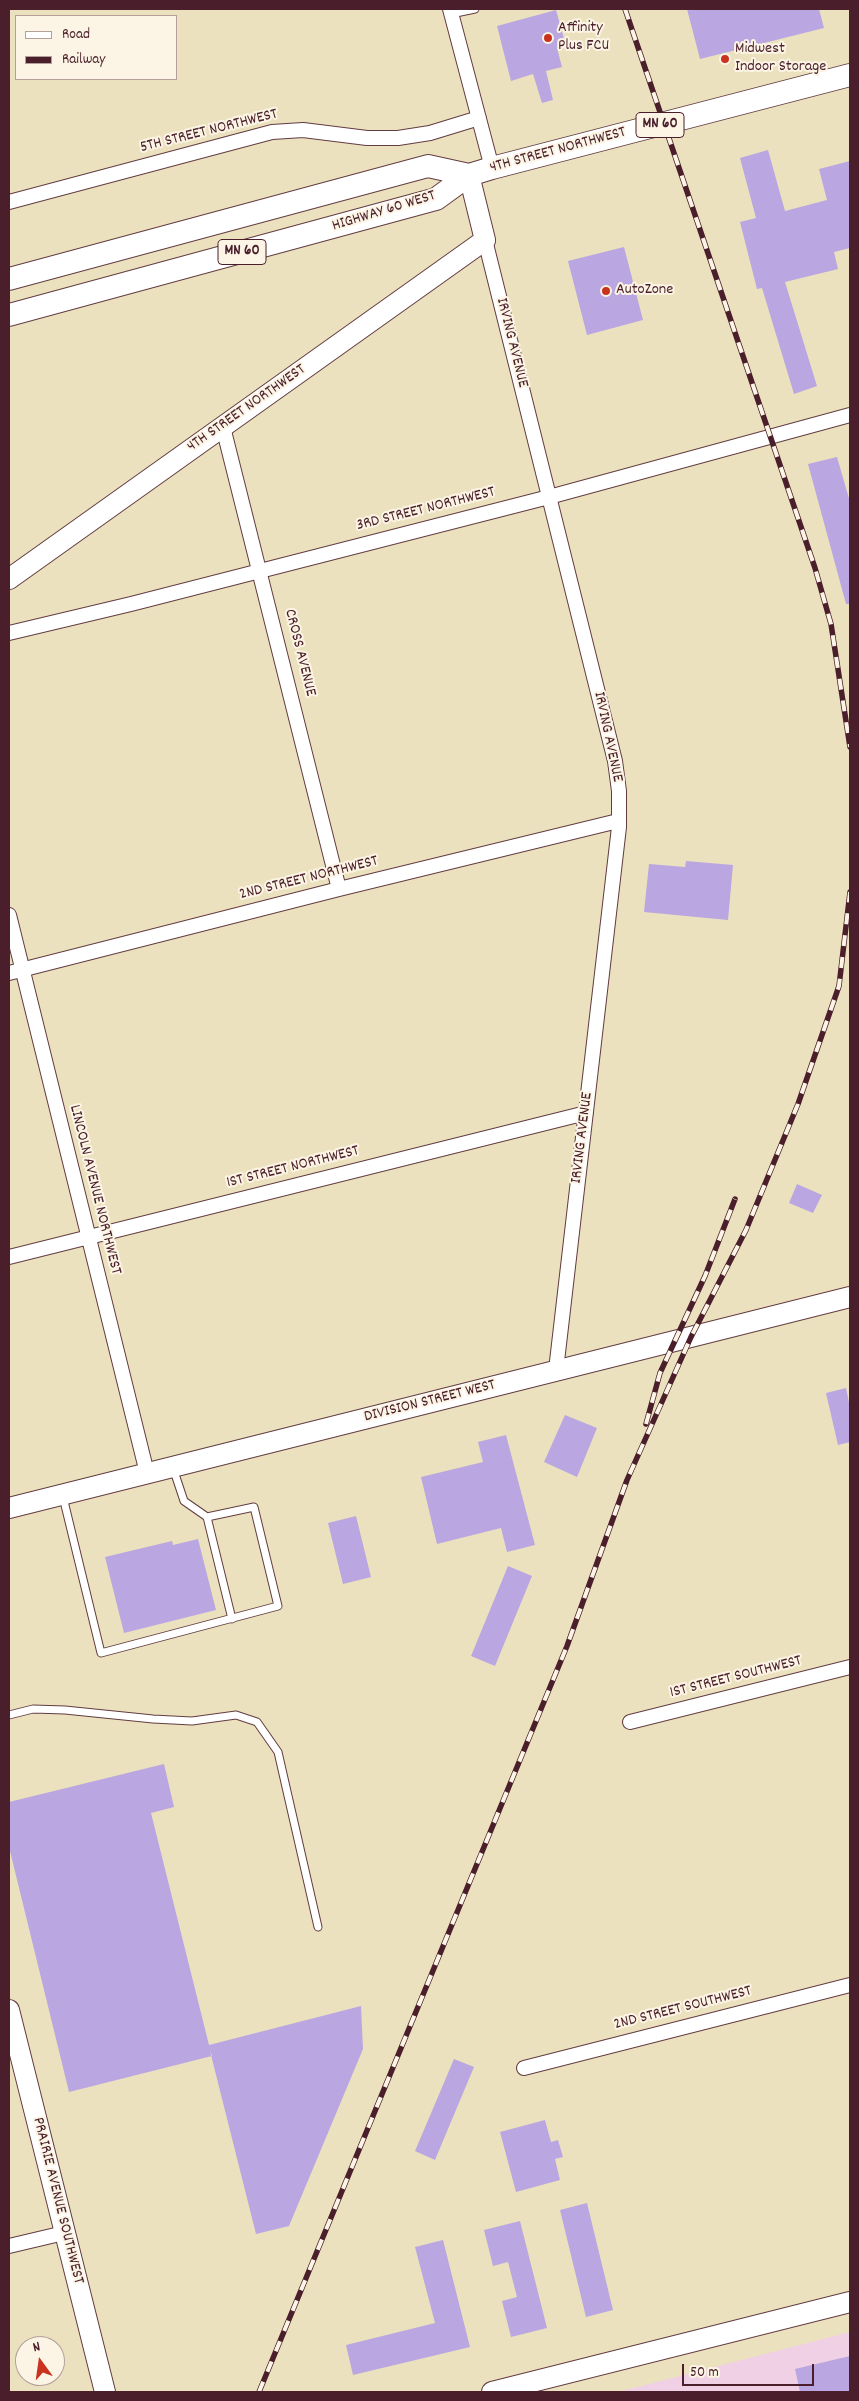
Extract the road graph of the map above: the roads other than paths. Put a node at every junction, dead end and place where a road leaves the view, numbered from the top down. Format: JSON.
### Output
{"nodes":[{"id":1,"x":475,"y":9,"type":"edge"},
{"id":2,"x":451,"y":11,"type":"edge"},
{"id":3,"x":850,"y":75,"type":"edge"},
{"id":4,"x":479,"y":118,"type":"junction"},
{"id":5,"x":492,"y":168,"type":"junction"},
{"id":6,"x":469,"y":175,"type":"junction"},
{"id":7,"x":9,"y":202,"type":"edge"},
{"id":8,"x":485,"y":240,"type":"junction"},
{"id":9,"x":9,"y":279,"type":"edge"},
{"id":10,"x":9,"y":315,"type":"edge"},
{"id":11,"x":850,"y":415,"type":"edge"},
{"id":12,"x":223,"y":427,"type":"junction"},
{"id":13,"x":549,"y":496,"type":"junction"},
{"id":14,"x":260,"y":571,"type":"junction"},
{"id":15,"x":9,"y":579,"type":"edge"},
{"id":16,"x":9,"y":633,"type":"edge"},
{"id":17,"x":618,"y":821,"type":"junction"},
{"id":18,"x":339,"y":889,"type":"junction"},
{"id":19,"x":9,"y":915,"type":"edge"},
{"id":20,"x":15,"y":972,"type":"edge"},
{"id":21,"x":586,"y":1113,"type":"junction"},
{"id":22,"x":88,"y":1237,"type":"junction"},
{"id":23,"x":9,"y":1257,"type":"edge"},
{"id":24,"x":850,"y":1297,"type":"edge"},
{"id":25,"x":556,"y":1370,"type":"junction"},
{"id":26,"x":173,"y":1467,"type":"junction"},
{"id":27,"x":147,"y":1473,"type":"junction"},
{"id":28,"x":63,"y":1494,"type":"junction"},
{"id":29,"x":9,"y":1508,"type":"edge"},
{"id":30,"x":207,"y":1517,"type":"junction"},
{"id":31,"x":232,"y":1619,"type":"junction"},
{"id":32,"x":850,"y":1667,"type":"edge"},
{"id":33,"x":9,"y":1715,"type":"edge"},
{"id":34,"x":630,"y":1722,"type":"dead end"},
{"id":35,"x":318,"y":1927,"type":"dead end"},
{"id":36,"x":850,"y":1985,"type":"edge"},
{"id":37,"x":9,"y":2010,"type":"edge"},
{"id":38,"x":524,"y":2068,"type":"dead end"},
{"id":39,"x":64,"y":2233,"type":"junction"},
{"id":40,"x":9,"y":2246,"type":"edge"},
{"id":41,"x":850,"y":2302,"type":"edge"},
{"id":42,"x":105,"y":2392,"type":"edge"},
{"id":43,"x":492,"y":2392,"type":"edge"}],
"edges":[{"from":1,"to":2,"type":"lane"},
{"from":2,"to":4,"type":"street"},
{"from":3,"to":5,"type":"main road","name":"4TH STREET NORTHWEST","number":"MN 60"},
{"from":4,"to":5,"type":"street"},
{"from":4,"to":7,"type":"street","name":"5TH STREET NORTHWEST"},
{"from":5,"to":6,"type":"main road","name":"4TH STREET NORTHWEST","number":"MN 60"},
{"from":6,"to":8,"type":"street","name":"IRVING AVENUE"},
{"from":6,"to":9,"type":"main road","name":"HIGHWAY 60 WEST","number":"MN 60"},
{"from":6,"to":10,"type":"main road","name":"HIGHWAY 60 WEST","number":"MN 60"},
{"from":8,"to":12,"type":"street","name":"4TH STREET NORTHWEST"},
{"from":8,"to":13,"type":"street","name":"IRVING AVENUE"},
{"from":11,"to":13,"type":"street","name":"3RD STREET NORTHWEST"},
{"from":12,"to":14,"type":"street","name":"CROSS AVENUE"},
{"from":12,"to":15,"type":"street","name":"4TH STREET NORTHWEST"},
{"from":13,"to":14,"type":"street","name":"3RD STREET NORTHWEST"},
{"from":13,"to":17,"type":"street","name":"IRVING AVENUE"},
{"from":14,"to":16,"type":"street","name":"3RD STREET NORTHWEST"},
{"from":14,"to":18,"type":"street","name":"CROSS AVENUE"},
{"from":17,"to":18,"type":"street","name":"2ND STREET NORTHWEST"},
{"from":17,"to":21,"type":"street","name":"IRVING AVENUE"},
{"from":18,"to":20,"type":"street","name":"2ND STREET NORTHWEST"},
{"from":19,"to":20,"type":"street","name":"LINCOLN AVENUE NORTHWEST"},
{"from":20,"to":22,"type":"street","name":"LINCOLN AVENUE NORTHWEST"},
{"from":21,"to":22,"type":"street","name":"1ST STREET NORTHWEST"},
{"from":21,"to":25,"type":"street","name":"IRVING AVENUE"},
{"from":22,"to":23,"type":"street","name":"1ST STREET NORTHWEST"},
{"from":22,"to":27,"type":"street","name":"LINCOLN AVENUE NORTHWEST"},
{"from":24,"to":25,"type":"street","name":"DIVISION STREET WEST"},
{"from":25,"to":26,"type":"street","name":"DIVISION STREET WEST"},
{"from":26,"to":27,"type":"street","name":"DIVISION STREET WEST"},
{"from":26,"to":30,"type":"lane"},
{"from":27,"to":28,"type":"street","name":"DIVISION STREET WEST"},
{"from":28,"to":29,"type":"street","name":"DIVISION STREET WEST"},
{"from":28,"to":31,"type":"lane"},
{"from":30,"to":31,"type":"lane"},
{"from":30,"to":31,"type":"lane"},
{"from":32,"to":34,"type":"street","name":"1ST STREET SOUTHWEST"},
{"from":33,"to":35,"type":"lane"},
{"from":36,"to":38,"type":"street","name":"2ND STREET SOUTHWEST"},
{"from":37,"to":39,"type":"street","name":"PRAIRIE AVENUE SOUTHWEST"},
{"from":39,"to":40,"type":"street"},
{"from":39,"to":42,"type":"street","name":"PRAIRIE AVENUE SOUTHWEST"},
{"from":41,"to":43,"type":"street"}]}
